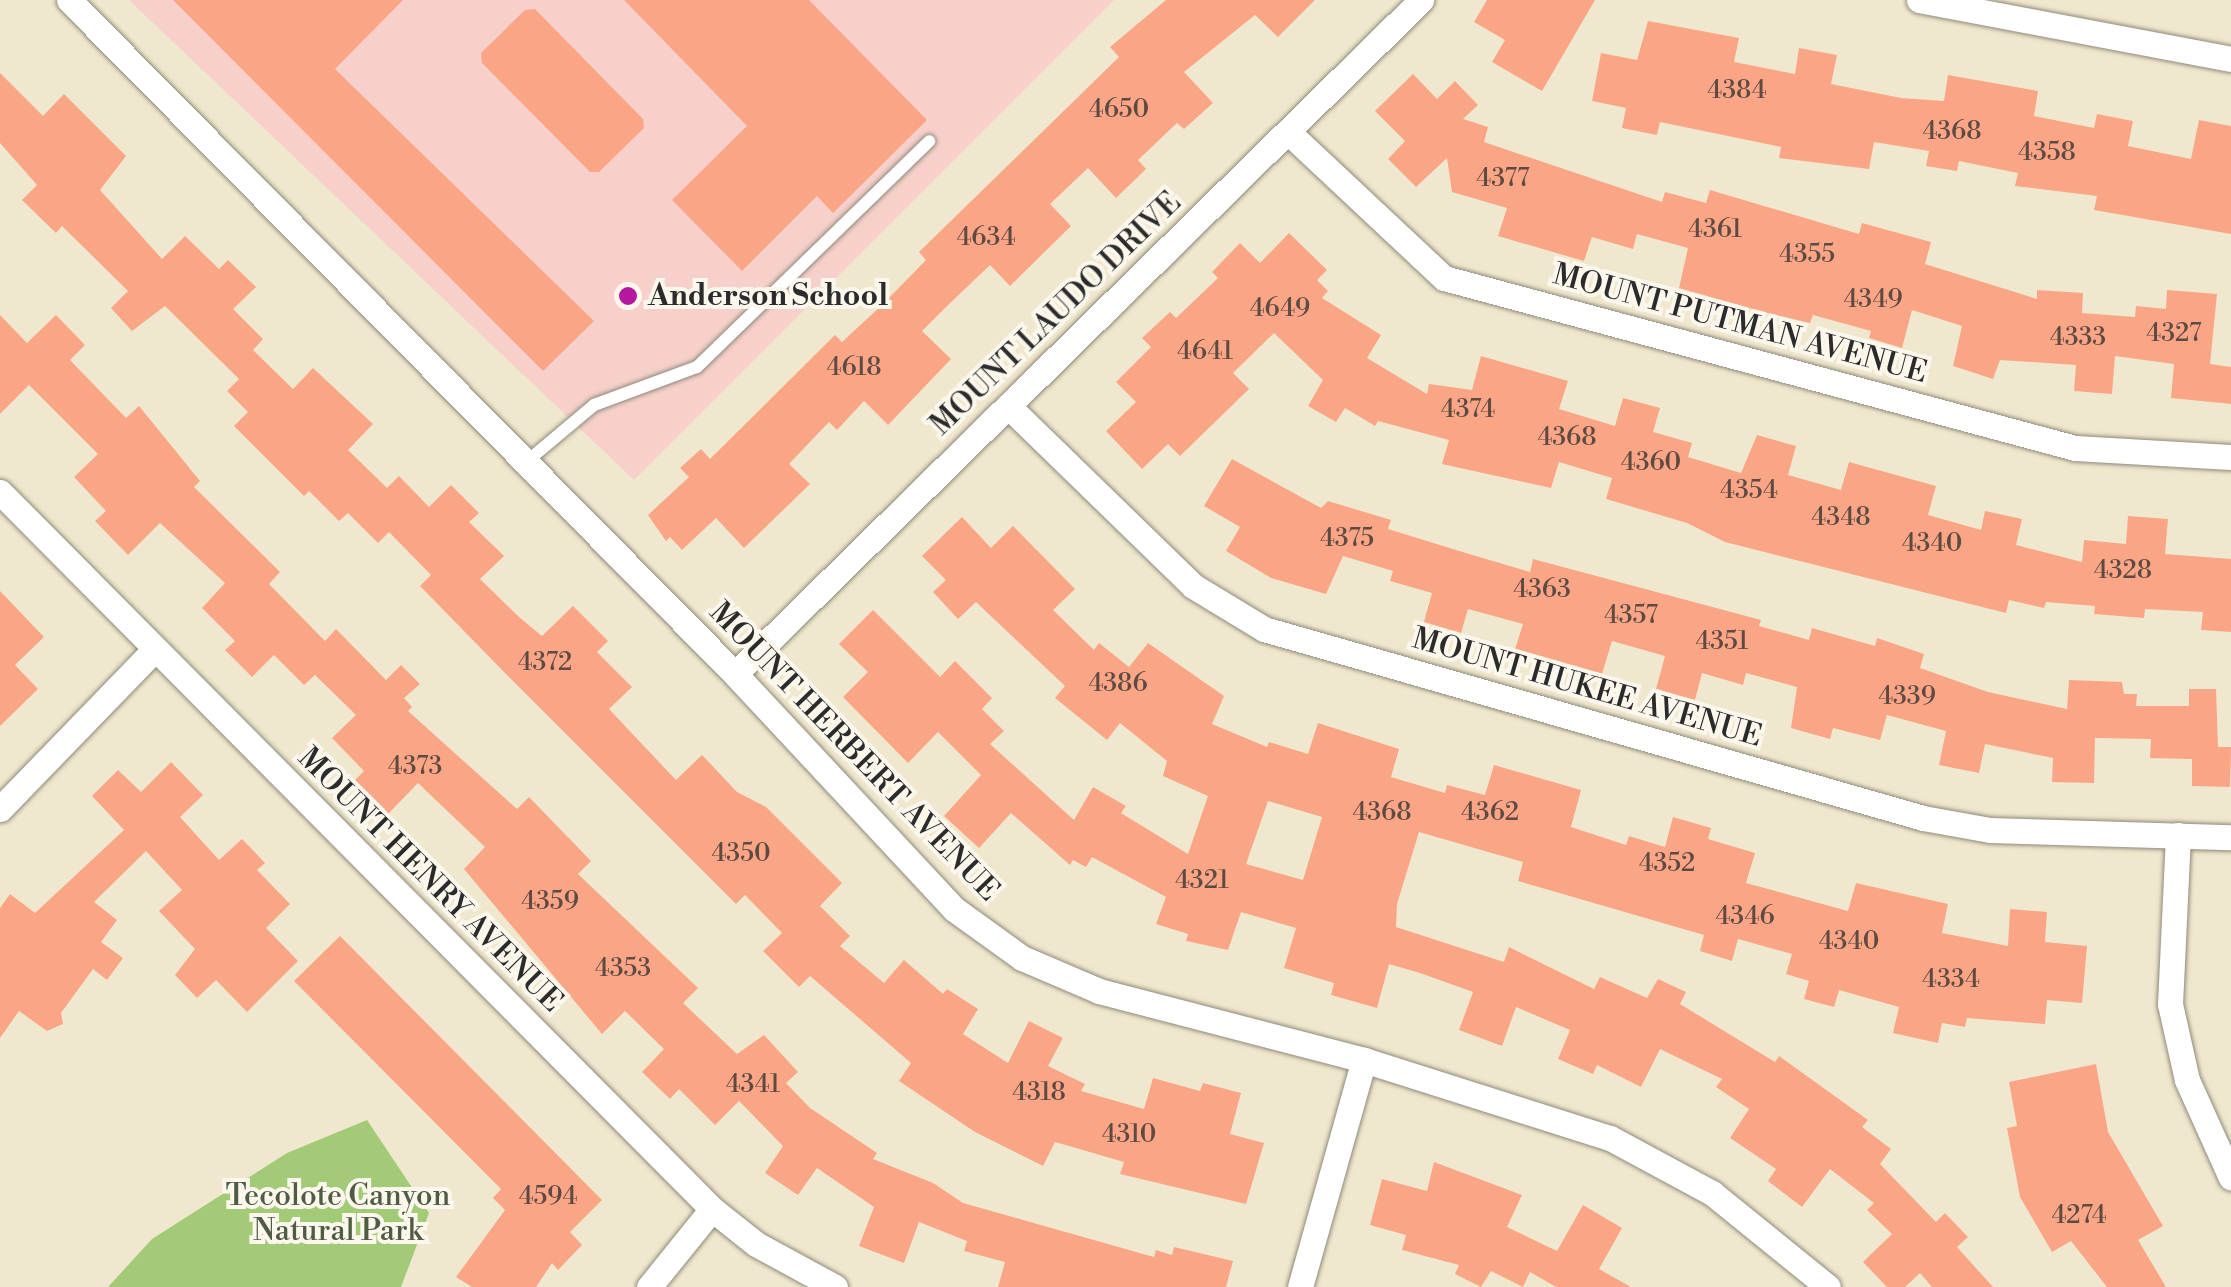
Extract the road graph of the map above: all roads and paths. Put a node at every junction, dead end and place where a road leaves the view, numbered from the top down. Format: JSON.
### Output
{"nodes":[{"id":1,"x":69,"y":0,"type":"edge"},
{"id":2,"x":1421,"y":0,"type":"edge"},
{"id":3,"x":1919,"y":0,"type":"edge"},
{"id":4,"x":2231,"y":58,"type":"edge"},
{"id":5,"x":1288,"y":132,"type":"junction"},
{"id":6,"x":929,"y":141,"type":"dead end"},
{"id":7,"x":1008,"y":406,"type":"junction"},
{"id":8,"x":2231,"y":458,"type":"edge"},
{"id":9,"x":524,"y":463,"type":"junction"},
{"id":10,"x":0,"y":492,"type":"edge"},
{"id":11,"x":154,"y":650,"type":"junction"},
{"id":12,"x":735,"y":674,"type":"junction"},
{"id":13,"x":0,"y":810,"type":"edge"},
{"id":14,"x":2178,"y":835,"type":"junction"},
{"id":15,"x":2231,"y":837,"type":"edge"},
{"id":16,"x":1364,"y":1060,"type":"junction"},
{"id":17,"x":2231,"y":1178,"type":"edge"},
{"id":18,"x":712,"y":1208,"type":"junction"},
{"id":19,"x":648,"y":1287,"type":"edge"},
{"id":20,"x":835,"y":1287,"type":"edge"},
{"id":21,"x":1300,"y":1287,"type":"edge"},
{"id":22,"x":1828,"y":1287,"type":"edge"}],
"edges":[{"from":1,"to":9,"type":"street","name":"MOUNT HERBERT AVENUE"},
{"from":2,"to":5,"type":"street","name":"MOUNT LAUDO DRIVE"},
{"from":3,"to":4,"type":"street"},
{"from":5,"to":7,"type":"street","name":"MOUNT LAUDO DRIVE"},
{"from":5,"to":8,"type":"street","name":"MOUNT PUTMAN AVENUE"},
{"from":6,"to":9,"type":"lane"},
{"from":7,"to":12,"type":"street","name":"MOUNT LAUDO DRIVE"},
{"from":7,"to":14,"type":"street","name":"MOUNT HUKEE AVENUE"},
{"from":9,"to":12,"type":"street","name":"MOUNT HERBERT AVENUE"},
{"from":10,"to":11,"type":"street","name":"MOUNT HENRY AVENUE"},
{"from":11,"to":13,"type":"street"},
{"from":11,"to":18,"type":"street","name":"MOUNT HENRY AVENUE"},
{"from":12,"to":16,"type":"street","name":"MOUNT HERBERT AVENUE"},
{"from":14,"to":15,"type":"street","name":"MOUNT HUKEE AVENUE"},
{"from":14,"to":17,"type":"street"},
{"from":16,"to":21,"type":"street"},
{"from":16,"to":22,"type":"street","name":"MOUNT HERBERT AVENUE"},
{"from":18,"to":19,"type":"street"},
{"from":18,"to":20,"type":"street","name":"MOUNT HENRY AVENUE"}]}
